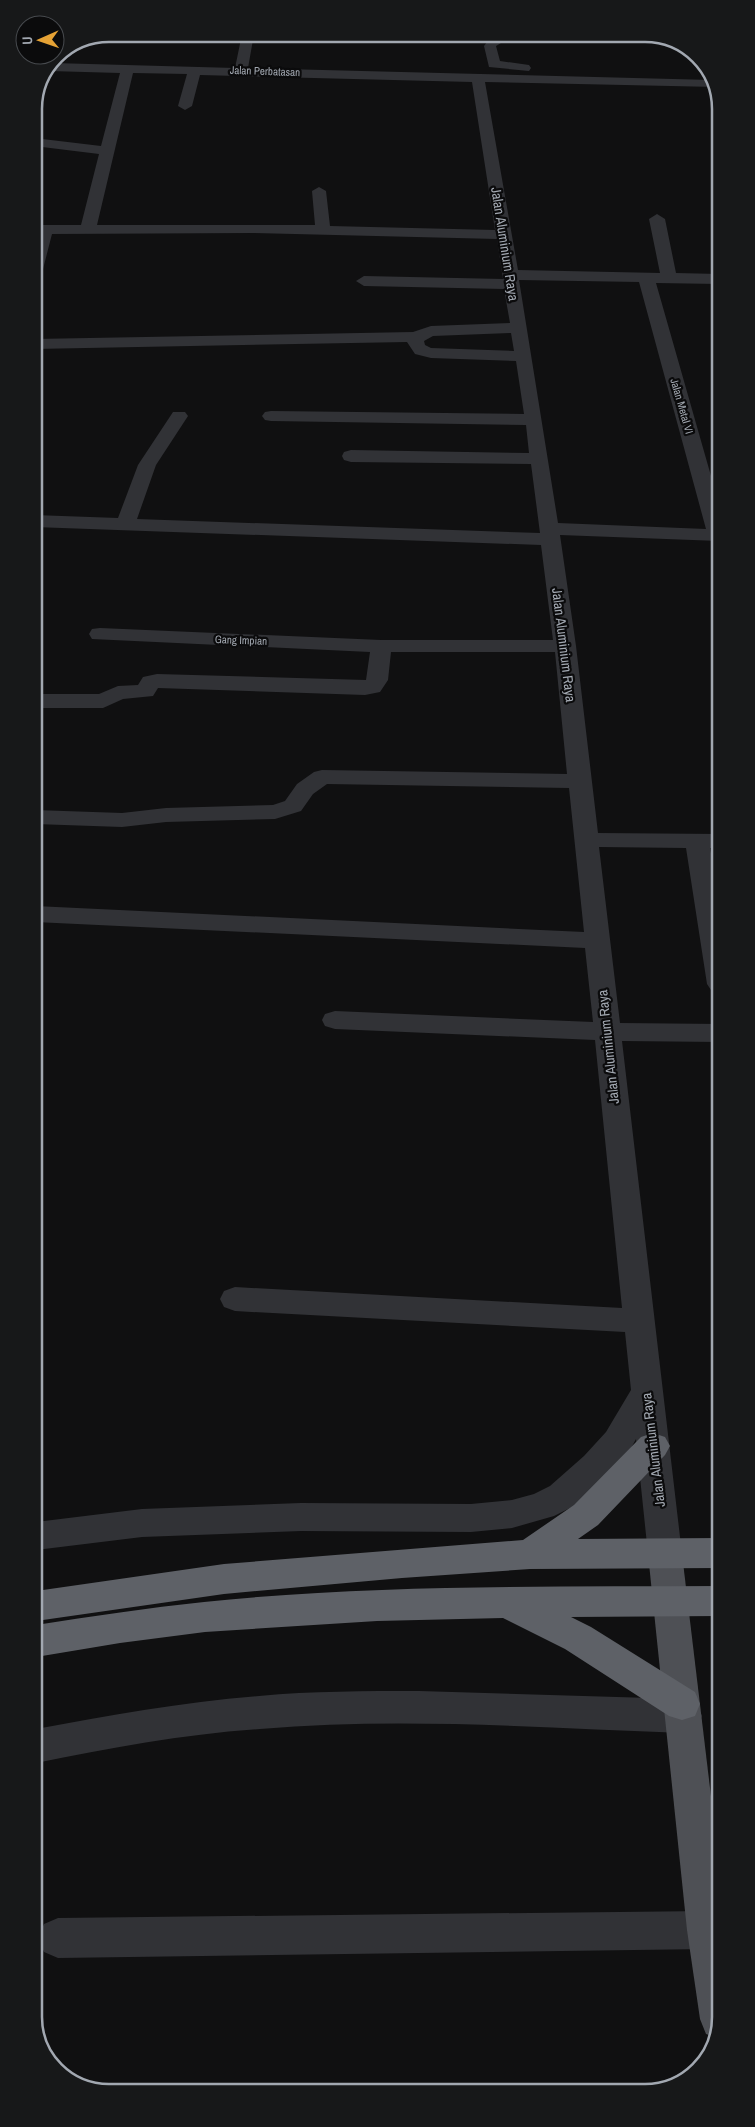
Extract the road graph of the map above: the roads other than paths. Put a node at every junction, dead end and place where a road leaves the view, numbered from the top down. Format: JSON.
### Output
{"nodes":[{"id":1,"x":246,"y":42,"type":"edge"},
{"id":2,"x":491,"y":43,"type":"edge"},
{"id":3,"x":79,"y":53,"type":"dead end"},
{"id":4,"x":58,"y":67,"type":"edge"},
{"id":5,"x":74,"y":67,"type":"junction"},
{"id":6,"x":128,"y":68,"type":"junction"},
{"id":7,"x":600,"y":69,"type":"dead end"},
{"id":8,"x":194,"y":70,"type":"junction"},
{"id":9,"x":240,"y":71,"type":"junction"},
{"id":10,"x":561,"y":74,"type":"junction"},
{"id":11,"x":478,"y":78,"type":"junction"},
{"id":12,"x":707,"y":83,"type":"edge"},
{"id":13,"x":185,"y":106,"type":"dead end"},
{"id":14,"x":42,"y":143,"type":"edge"},
{"id":15,"x":107,"y":151,"type":"junction"},
{"id":16,"x":319,"y":191,"type":"dead end"},
{"id":17,"x":657,"y":219,"type":"dead end"},
{"id":18,"x":88,"y":228,"type":"junction"},
{"id":19,"x":42,"y":230,"type":"edge"},
{"id":20,"x":324,"y":230,"type":"junction"},
{"id":21,"x":504,"y":235,"type":"junction"},
{"id":22,"x":646,"y":277,"type":"junction"},
{"id":23,"x":668,"y":278,"type":"junction"},
{"id":24,"x":511,"y":279,"type":"junction"},
{"id":25,"x":712,"y":279,"type":"edge"},
{"id":26,"x":364,"y":281,"type":"dead end"},
{"id":27,"x":519,"y":328,"type":"junction"},
{"id":28,"x":415,"y":337,"type":"junction"},
{"id":29,"x":42,"y":344,"type":"edge"},
{"id":30,"x":523,"y":356,"type":"junction"},
{"id":31,"x":180,"y":416,"type":"dead end"},
{"id":32,"x":271,"y":416,"type":"dead end"},
{"id":33,"x":534,"y":420,"type":"junction"},
{"id":34,"x":351,"y":456,"type":"dead end"},
{"id":35,"x":540,"y":459,"type":"junction"},
{"id":36,"x":712,"y":510,"type":"edge"},
{"id":37,"x":42,"y":521,"type":"edge"},
{"id":38,"x":126,"y":523,"type":"junction"},
{"id":39,"x":550,"y":534,"type":"junction"},
{"id":40,"x":712,"y":535,"type":"edge"},
{"id":41,"x":100,"y":634,"type":"dead end"},
{"id":42,"x":381,"y":646,"type":"junction"},
{"id":43,"x":565,"y":646,"type":"junction"},
{"id":44,"x":42,"y":701,"type":"edge"},
{"id":45,"x":580,"y":781,"type":"junction"},
{"id":46,"x":42,"y":817,"type":"edge"},
{"id":47,"x":586,"y":840,"type":"junction"},
{"id":48,"x":708,"y":841,"type":"edge"},
{"id":49,"x":712,"y":889,"type":"edge"},
{"id":50,"x":42,"y":914,"type":"edge"},
{"id":51,"x":597,"y":941,"type":"junction"},
{"id":52,"x":334,"y":1020,"type":"dead end"},
{"id":53,"x":607,"y":1032,"type":"junction"},
{"id":54,"x":712,"y":1033,"type":"edge"},
{"id":55,"x":235,"y":1298,"type":"dead end"},
{"id":56,"x":638,"y":1322,"type":"junction"},
{"id":57,"x":646,"y":1392,"type":"junction"},
{"id":58,"x":653,"y":1446,"type":"junction"},
{"id":59,"x":42,"y":1535,"type":"edge"},
{"id":60,"x":712,"y":1553,"type":"edge"},
{"id":61,"x":530,"y":1554,"type":"junction"},
{"id":62,"x":665,"y":1554,"type":"junction"},
{"id":63,"x":670,"y":1601,"type":"junction"},
{"id":64,"x":712,"y":1601,"type":"edge"},
{"id":65,"x":509,"y":1604,"type":"junction"},
{"id":66,"x":42,"y":1605,"type":"edge"},
{"id":67,"x":42,"y":1640,"type":"edge"},
{"id":68,"x":683,"y":1710,"type":"junction"},
{"id":69,"x":42,"y":1745,"type":"edge"},
{"id":70,"x":708,"y":1930,"type":"junction"},
{"id":71,"x":58,"y":1938,"type":"dead end"},
{"id":72,"x":712,"y":1957,"type":"edge"}],
"edges":[{"from":1,"to":9,"type":"street"},
{"from":2,"to":10,"type":"street"},
{"from":3,"to":5,"type":"street"},
{"from":4,"to":5,"type":"street","name":"Jalan Perbatasan"},
{"from":5,"to":6,"type":"street","name":"Jalan Perbatasan"},
{"from":6,"to":8,"type":"street","name":"Jalan Perbatasan"},
{"from":6,"to":15,"type":"street"},
{"from":7,"to":10,"type":"street"},
{"from":8,"to":9,"type":"street","name":"Jalan Perbatasan"},
{"from":8,"to":13,"type":"street"},
{"from":9,"to":11,"type":"street","name":"Jalan Perbatasan"},
{"from":10,"to":11,"type":"street","name":"Jalan Perbatasan"},
{"from":10,"to":12,"type":"street"},
{"from":11,"to":21,"type":"street","name":"Jalan Aluminium Raya"},
{"from":14,"to":15,"type":"street"},
{"from":15,"to":18,"type":"street"},
{"from":16,"to":20,"type":"street"},
{"from":17,"to":23,"type":"street"},
{"from":18,"to":19,"type":"street"},
{"from":18,"to":20,"type":"street"},
{"from":20,"to":21,"type":"street"},
{"from":21,"to":24,"type":"street","name":"Jalan Aluminium Raya"},
{"from":22,"to":23,"type":"street"},
{"from":22,"to":24,"type":"street"},
{"from":22,"to":36,"type":"street","name":"Jalan Metal VI"},
{"from":23,"to":25,"type":"street"},
{"from":24,"to":26,"type":"street"},
{"from":24,"to":27,"type":"street","name":"Jalan Aluminium Raya"},
{"from":27,"to":28,"type":"street"},
{"from":27,"to":30,"type":"street","name":"Jalan Aluminium Raya"},
{"from":28,"to":29,"type":"street"},
{"from":28,"to":30,"type":"street"},
{"from":30,"to":33,"type":"street","name":"Jalan Aluminium Raya"},
{"from":31,"to":38,"type":"street"},
{"from":32,"to":33,"type":"street"},
{"from":33,"to":35,"type":"street","name":"Jalan Aluminium Raya"},
{"from":34,"to":35,"type":"street"},
{"from":35,"to":39,"type":"street","name":"Jalan Aluminium Raya"},
{"from":37,"to":38,"type":"street"},
{"from":38,"to":39,"type":"street"},
{"from":39,"to":40,"type":"street"},
{"from":39,"to":43,"type":"street","name":"Jalan Aluminium Raya"},
{"from":41,"to":42,"type":"street","name":"Gang Impian"},
{"from":42,"to":43,"type":"street","name":"Gang Impian"},
{"from":42,"to":44,"type":"street"},
{"from":43,"to":45,"type":"street","name":"Jalan Aluminium Raya"},
{"from":45,"to":46,"type":"street"},
{"from":45,"to":47,"type":"street","name":"Jalan Aluminium Raya"},
{"from":47,"to":48,"type":"street"},
{"from":47,"to":51,"type":"street","name":"Jalan Aluminium Raya"},
{"from":48,"to":49,"type":"street"},
{"from":50,"to":51,"type":"street"},
{"from":51,"to":53,"type":"street","name":"Jalan Aluminium Raya"},
{"from":52,"to":53,"type":"street"},
{"from":53,"to":54,"type":"street"},
{"from":53,"to":56,"type":"street","name":"Jalan Aluminium Raya"},
{"from":55,"to":56,"type":"street"},
{"from":56,"to":57,"type":"street","name":"Jalan Aluminium Raya"},
{"from":57,"to":58,"type":"street","name":"Jalan Aluminium Raya"},
{"from":57,"to":59,"type":"street"},
{"from":58,"to":61,"type":"highway"},
{"from":58,"to":62,"type":"street","name":"Jalan Aluminium Raya"},
{"from":60,"to":62,"type":"highway"},
{"from":61,"to":62,"type":"highway"},
{"from":61,"to":66,"type":"highway"},
{"from":62,"to":63,"type":"main road","name":"Jalan Aluminium Raya"},
{"from":63,"to":64,"type":"highway"},
{"from":63,"to":65,"type":"highway"},
{"from":63,"to":68,"type":"main road","name":"Jalan Aluminium Raya"},
{"from":65,"to":67,"type":"highway"},
{"from":65,"to":68,"type":"highway"},
{"from":68,"to":69,"type":"street"},
{"from":68,"to":70,"type":"main road","name":"Jalan Aluminium Raya"},
{"from":70,"to":71,"type":"street"},
{"from":70,"to":72,"type":"main road","name":"Jalan Aluminium Raya"}]}
